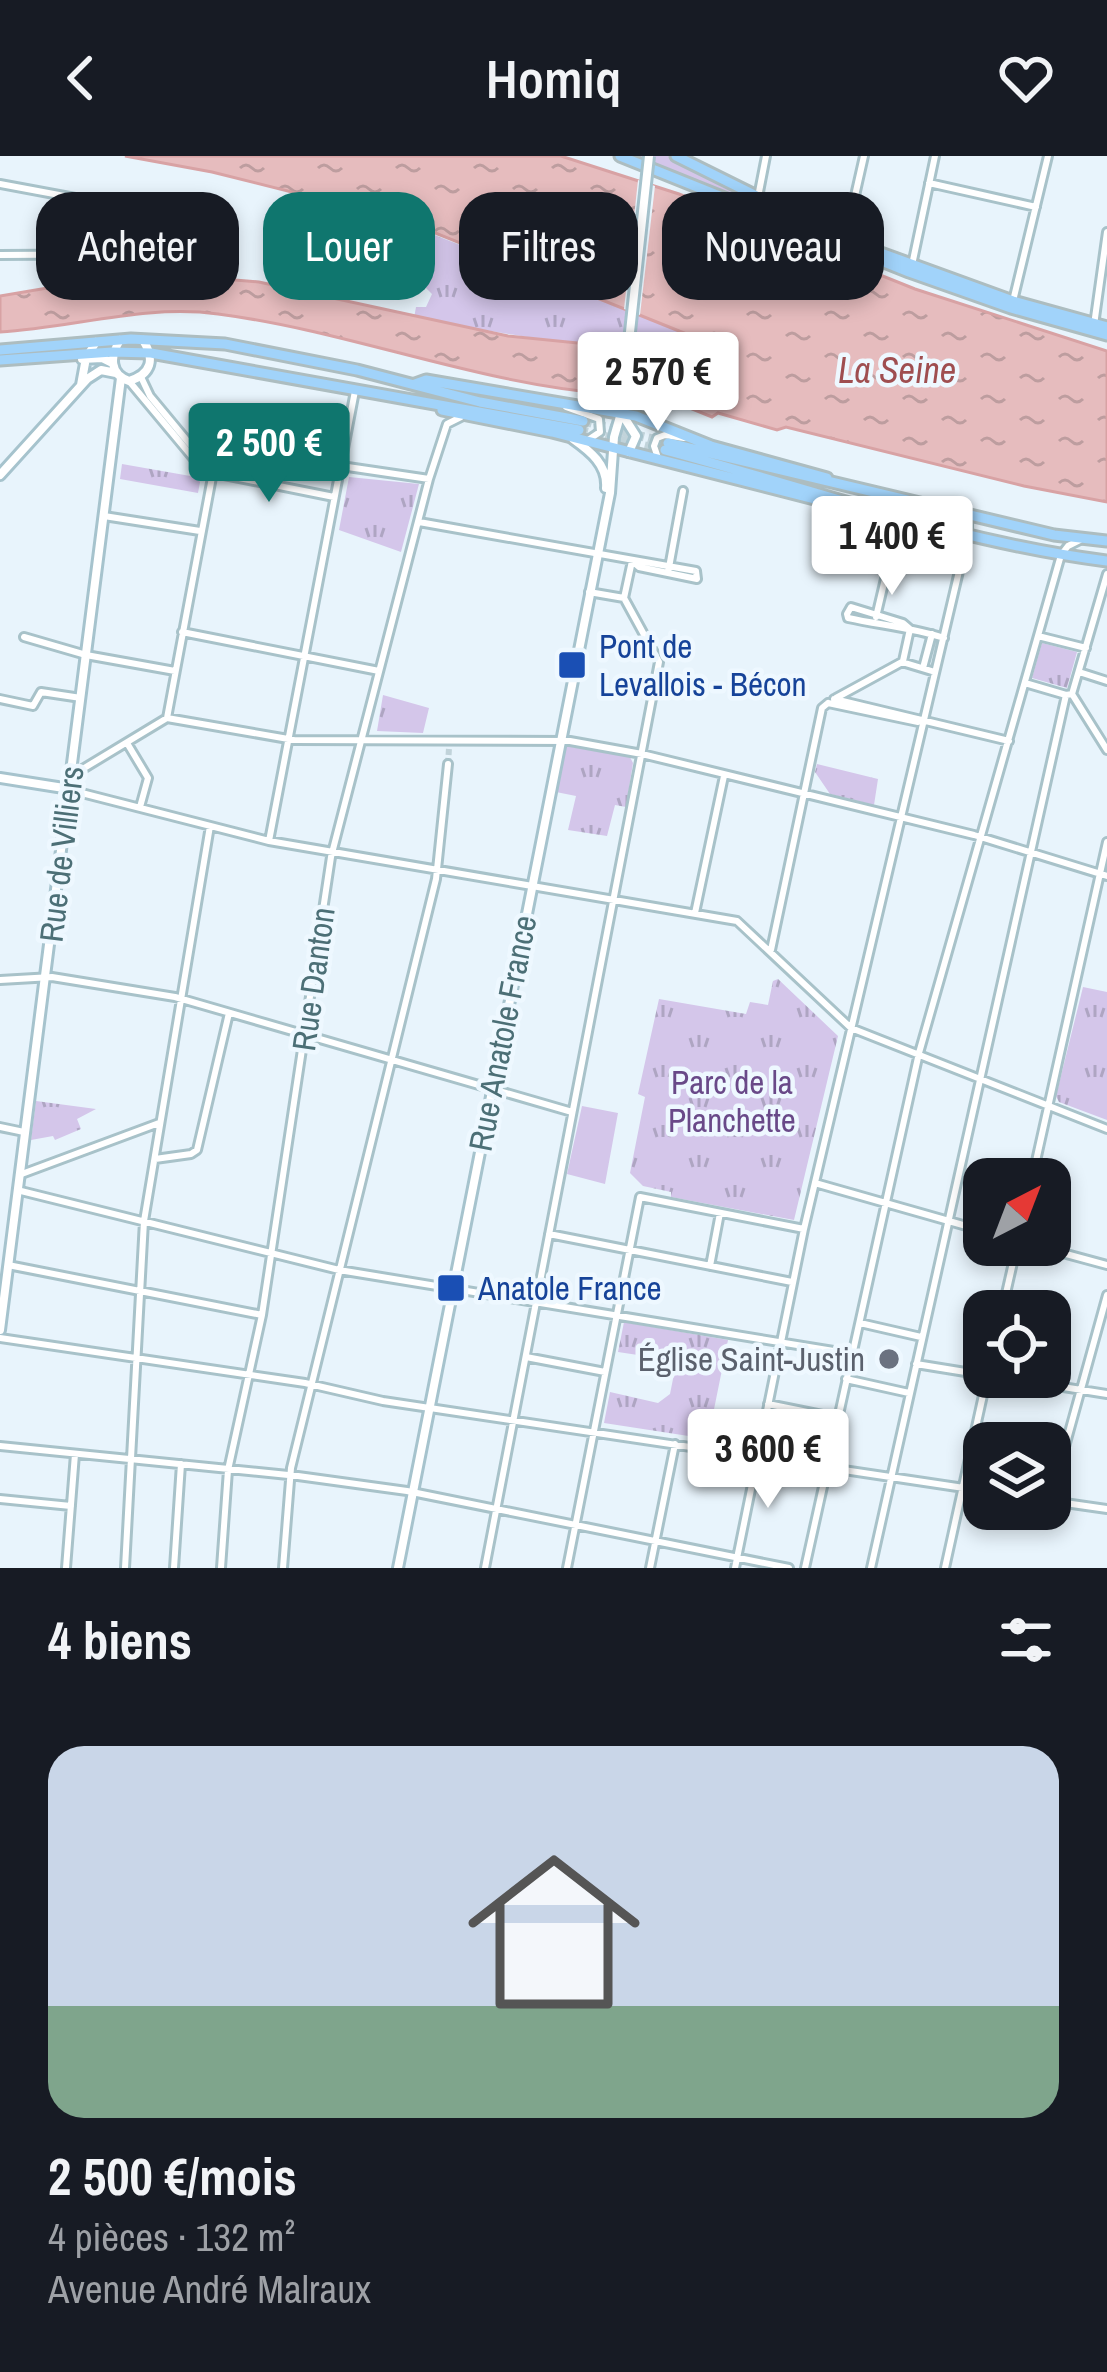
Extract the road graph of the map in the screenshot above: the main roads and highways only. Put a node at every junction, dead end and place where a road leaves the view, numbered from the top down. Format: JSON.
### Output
{"nodes":[{"id":1,"x":620,"y":156,"type":"edge"},
{"id":2,"x":649,"y":156,"type":"edge"},
{"id":3,"x":676,"y":156,"type":"edge"},
{"id":4,"x":1107,"y":331,"type":"edge"},
{"id":5,"x":119,"y":340,"type":"junction"},
{"id":6,"x":143,"y":340,"type":"junction"},
{"id":7,"x":96,"y":342,"type":"junction"},
{"id":8,"x":0,"y":350,"type":"edge"},
{"id":9,"x":152,"y":353,"type":"junction"},
{"id":10,"x":83,"y":358,"type":"junction"},
{"id":11,"x":0,"y":360,"type":"edge"},
{"id":12,"x":118,"y":370,"type":"junction"},
{"id":13,"x":415,"y":384,"type":"junction"},
{"id":14,"x":81,"y":385,"type":"junction"},
{"id":15,"x":427,"y":402,"type":"junction"},
{"id":16,"x":622,"y":409,"type":"junction"},
{"id":17,"x":578,"y":432,"type":"junction"},
{"id":18,"x":613,"y":448,"type":"junction"},
{"id":19,"x":664,"y":450,"type":"junction"},
{"id":20,"x":628,"y":452,"type":"junction"},
{"id":21,"x":0,"y":475,"type":"edge"},
{"id":22,"x":834,"y":482,"type":"junction"},
{"id":23,"x":607,"y":498,"type":"junction"},
{"id":24,"x":1107,"y":541,"type":"edge"},
{"id":25,"x":1107,"y":561,"type":"edge"},
{"id":26,"x":0,"y":778,"type":"edge"},
{"id":27,"x":70,"y":790,"type":"junction"},
{"id":28,"x":0,"y":1334,"type":"edge"},
{"id":29,"x":398,"y":1568,"type":"edge"}],
"edges":[{"from":1,"to":4,"type":"main road"},
{"from":2,"to":16,"type":"main road","bridge":true},
{"from":3,"to":4,"type":"main road"},
{"from":5,"to":6,"type":"main road"},
{"from":5,"to":7,"type":"main road"},
{"from":5,"to":12,"type":"main road"},
{"from":6,"to":9,"type":"main road"},
{"from":6,"to":13,"type":"main road"},
{"from":7,"to":8,"type":"main road"},
{"from":7,"to":10,"type":"main road"},
{"from":9,"to":12,"type":"main road"},
{"from":9,"to":12,"type":"main road"},
{"from":9,"to":15,"type":"main road"},
{"from":10,"to":11,"type":"main road"},
{"from":10,"to":12,"type":"main road"},
{"from":10,"to":14,"type":"main road"},
{"from":12,"to":14,"type":"main road"},
{"from":12,"to":27,"type":"main road","name":"Rue de Villiers"},
{"from":13,"to":16,"type":"main road"},
{"from":13,"to":17,"type":"main road"},
{"from":14,"to":21,"type":"main road"},
{"from":15,"to":17,"type":"main road"},
{"from":15,"to":17,"type":"main road"},
{"from":16,"to":18,"type":"main road","name":"Rue Anatole France"},
{"from":16,"to":20,"type":"main road"},
{"from":16,"to":22,"type":"main road"},
{"from":17,"to":18,"type":"main road"},
{"from":17,"to":23,"type":"main road"},
{"from":18,"to":20,"type":"main road"},
{"from":18,"to":23,"type":"main road","name":"Rue Anatole France"},
{"from":19,"to":20,"type":"main road"},
{"from":19,"to":22,"type":"main road"},
{"from":19,"to":25,"type":"main road"},
{"from":22,"to":24,"type":"main road"},
{"from":23,"to":29,"type":"main road","name":"Rue Anatole France"},
{"from":26,"to":27,"type":"main road"},
{"from":27,"to":28,"type":"main road","name":"Rue de Villiers"}]}
